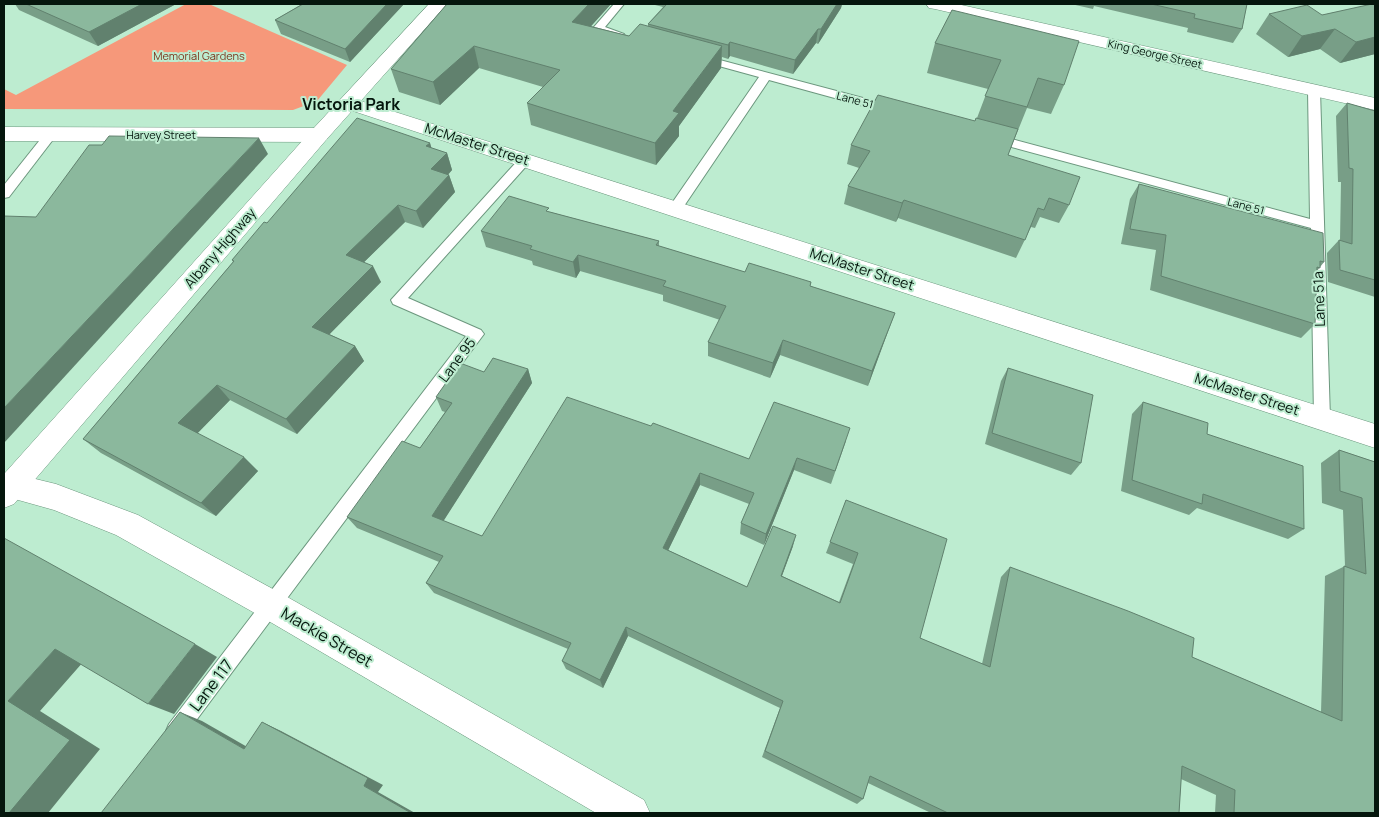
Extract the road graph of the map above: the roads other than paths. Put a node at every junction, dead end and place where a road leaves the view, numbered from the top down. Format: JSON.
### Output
{"nodes":[{"id":1,"x":438,"y":4,"type":"edge"},
{"id":2,"x":619,"y":4,"type":"edge"},
{"id":3,"x":935,"y":4,"type":"edge"},
{"id":4,"x":631,"y":39,"type":"edge"},
{"id":5,"x":689,"y":55,"type":"edge"},
{"id":6,"x":766,"y":76,"type":"junction"},
{"id":7,"x":1314,"y":90,"type":"junction"},
{"id":8,"x":348,"y":103,"type":"junction"},
{"id":9,"x":1375,"y":104,"type":"edge"},
{"id":10,"x":908,"y":115,"type":"edge"},
{"id":11,"x":4,"y":134,"type":"edge"},
{"id":12,"x":51,"y":134,"type":"junction"},
{"id":13,"x":319,"y":135,"type":"junction"},
{"id":14,"x":984,"y":135,"type":"edge"},
{"id":15,"x":524,"y":160,"type":"junction"},
{"id":16,"x":4,"y":194,"type":"edge"},
{"id":17,"x":675,"y":209,"type":"junction"},
{"id":18,"x":1317,"y":225,"type":"junction"},
{"id":19,"x":1322,"y":419,"type":"junction"},
{"id":20,"x":1375,"y":436,"type":"edge"},
{"id":21,"x":8,"y":490,"type":"edge"},
{"id":22,"x":272,"y":605,"type":"junction"},
{"id":23,"x":167,"y":743,"type":"edge"},
{"id":24,"x":632,"y":813,"type":"edge"}],
"edges":[{"from":1,"to":8,"type":"street","name":"Albany Highway"},
{"from":2,"to":4,"type":"lane"},
{"from":3,"to":7,"type":"street","name":"King George Street"},
{"from":5,"to":6,"type":"lane","name":"Lane 51"},
{"from":6,"to":10,"type":"lane","name":"Lane 51"},
{"from":6,"to":17,"type":"lane"},
{"from":7,"to":9,"type":"street","name":"King George Street"},
{"from":7,"to":18,"type":"lane","name":"Lane 51a"},
{"from":8,"to":13,"type":"street","name":"Albany Highway"},
{"from":8,"to":15,"type":"street","name":"McMaster Street"},
{"from":11,"to":12,"type":"street","name":"Harvey Street"},
{"from":12,"to":13,"type":"street","name":"Harvey Street"},
{"from":12,"to":16,"type":"lane"},
{"from":13,"to":21,"type":"street","name":"Albany Highway"},
{"from":14,"to":18,"type":"lane","name":"Lane 51"},
{"from":15,"to":17,"type":"street","name":"McMaster Street"},
{"from":15,"to":22,"type":"lane","name":"Lane 95"},
{"from":17,"to":19,"type":"street","name":"McMaster Street"},
{"from":18,"to":19,"type":"lane","name":"Lane 51a"},
{"from":19,"to":20,"type":"street","name":"McMaster Street"},
{"from":21,"to":22,"type":"street","name":"Mackie Street"},
{"from":22,"to":23,"type":"lane","name":"Lane 117"},
{"from":22,"to":24,"type":"street","name":"Mackie Street"}]}
